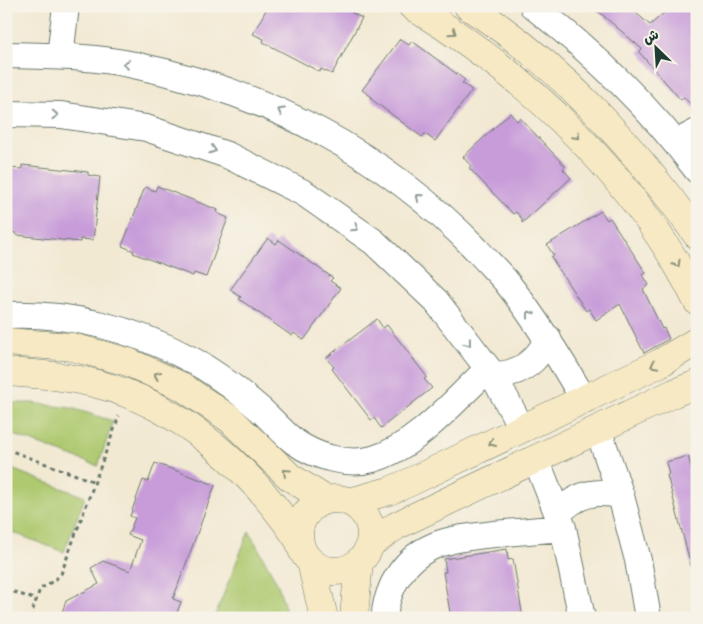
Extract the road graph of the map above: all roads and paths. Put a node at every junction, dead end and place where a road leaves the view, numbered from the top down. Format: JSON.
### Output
{"nodes":[{"id":1,"x":66,"y":6,"type":"edge"},
{"id":2,"x":412,"y":6,"type":"edge"},
{"id":3,"x":468,"y":6,"type":"edge"},
{"id":4,"x":533,"y":6,"type":"edge"},
{"id":5,"x":6,"y":55,"type":"edge"},
{"id":6,"x":60,"y":56,"type":"junction"},
{"id":7,"x":6,"y":114,"type":"edge"},
{"id":8,"x":687,"y":138,"type":"edge"},
{"id":9,"x":697,"y":170,"type":"edge"},
{"id":10,"x":697,"y":235,"type":"edge"},
{"id":11,"x":697,"y":301,"type":"edge"},
{"id":12,"x":6,"y":315,"type":"edge"},
{"id":13,"x":548,"y":338,"type":"junction"},
{"id":14,"x":697,"y":341,"type":"edge"},
{"id":15,"x":6,"y":342,"type":"edge"},
{"id":16,"x":6,"y":372,"type":"edge"},
{"id":17,"x":490,"y":372,"type":"junction"},
{"id":18,"x":697,"y":384,"type":"edge"},
{"id":19,"x":127,"y":394,"type":"junction"},
{"id":20,"x":584,"y":400,"type":"junction"},
{"id":21,"x":522,"y":428,"type":"junction"},
{"id":22,"x":598,"y":429,"type":"junction"},
{"id":23,"x":6,"y":450,"type":"edge"},
{"id":24,"x":536,"y":459,"type":"junction"},
{"id":25,"x":95,"y":482,"type":"junction"},
{"id":26,"x":621,"y":496,"type":"junction"},
{"id":27,"x":338,"y":501,"type":"junction"},
{"id":28,"x":560,"y":521,"type":"junction"},
{"id":29,"x":306,"y":552,"type":"junction"},
{"id":30,"x":364,"y":553,"type":"junction"},
{"id":31,"x":6,"y":589,"type":"edge"},
{"id":32,"x":36,"y":600,"type":"junction"},
{"id":33,"x":33,"y":618,"type":"edge"},
{"id":34,"x":324,"y":618,"type":"edge"},
{"id":35,"x":354,"y":618,"type":"edge"},
{"id":36,"x":385,"y":618,"type":"edge"},
{"id":37,"x":582,"y":618,"type":"edge"},
{"id":38,"x":648,"y":618,"type":"edge"}],
"edges":[{"from":1,"to":6,"type":"street"},
{"from":2,"to":11,"type":"street","one_way":true},
{"from":3,"to":10,"type":"street"},
{"from":4,"to":8,"type":"street"},
{"from":5,"to":6,"type":"street"},
{"from":13,"to":6,"type":"street","one_way":true},
{"from":7,"to":17,"type":"street","one_way":true},
{"from":8,"to":9,"type":"street"},
{"from":12,"to":17,"type":"street"},
{"from":13,"to":17,"type":"street"},
{"from":13,"to":20,"type":"street"},
{"from":14,"to":20,"type":"street","one_way":true},
{"from":27,"to":15,"type":"street","one_way":true},
{"from":16,"to":19,"type":"street"},
{"from":17,"to":21,"type":"street"},
{"from":18,"to":22,"type":"street"},
{"from":19,"to":25,"type":"path"},
{"from":19,"to":29,"type":"street"},
{"from":20,"to":21,"type":"street"},
{"from":21,"to":27,"type":"street","one_way":true},
{"from":22,"to":24,"type":"street"},
{"from":22,"to":26,"type":"street"},
{"from":23,"to":25,"type":"path"},
{"from":24,"to":28,"type":"street"},
{"from":24,"to":30,"type":"street"},
{"from":25,"to":32,"type":"path"},
{"from":26,"to":28,"type":"street"},
{"from":26,"to":38,"type":"street"},
{"from":27,"to":29,"type":"street"},
{"from":27,"to":30,"type":"street"},
{"from":28,"to":36,"type":"street"},
{"from":28,"to":37,"type":"street"},
{"from":29,"to":30,"type":"street"},
{"from":29,"to":34,"type":"street"},
{"from":30,"to":35,"type":"street"},
{"from":31,"to":32,"type":"path"},
{"from":32,"to":33,"type":"path"}]}
